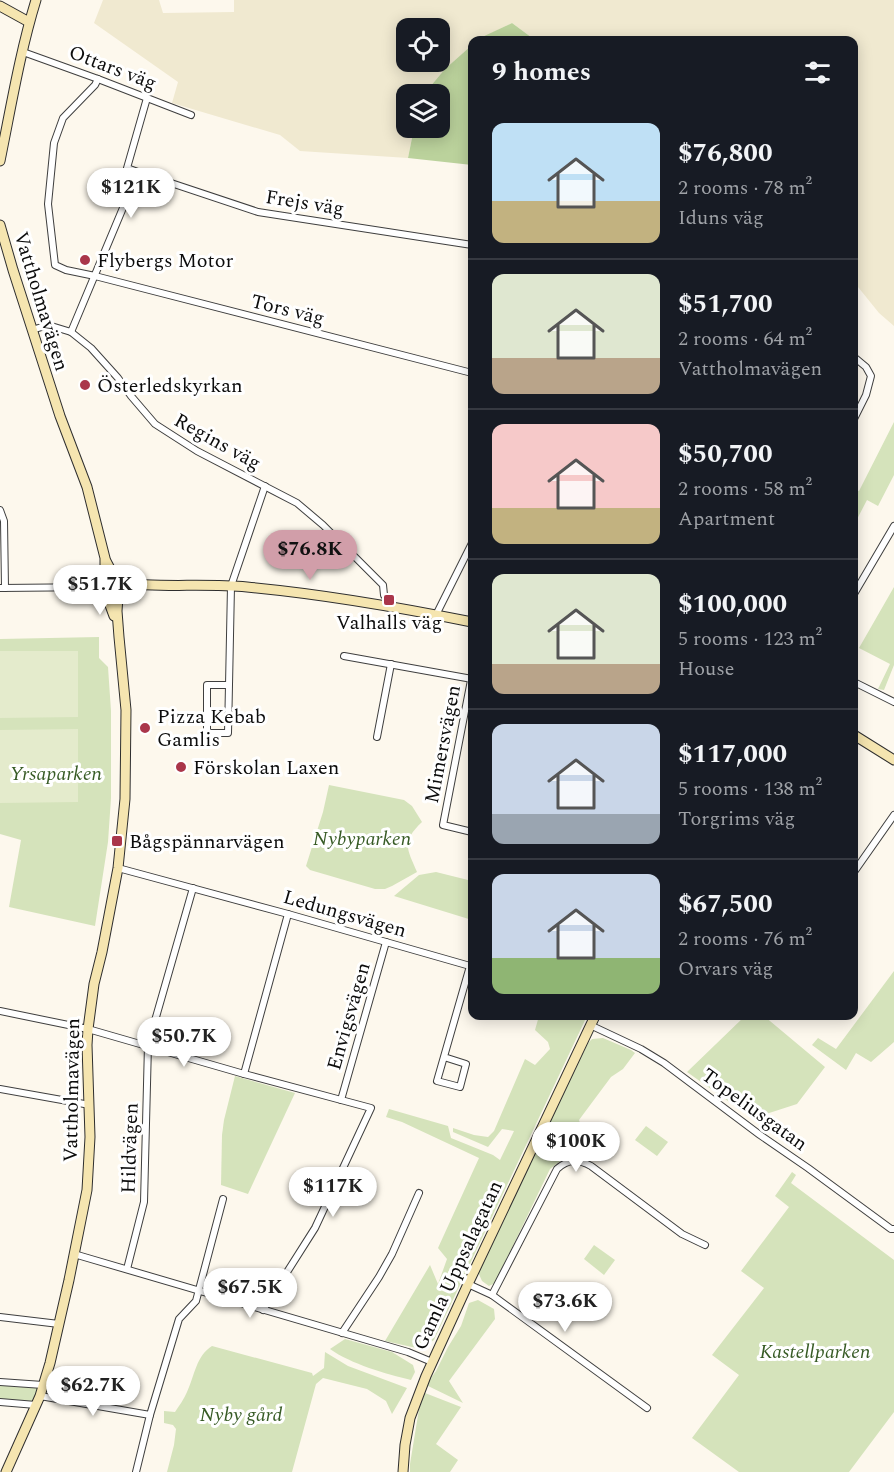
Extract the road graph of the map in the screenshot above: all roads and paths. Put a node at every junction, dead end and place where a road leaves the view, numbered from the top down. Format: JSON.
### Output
{"nodes":[{"id":1,"x":36,"y":0,"type":"edge"},
{"id":2,"x":0,"y":6,"type":"edge"},
{"id":3,"x":29,"y":22,"type":"junction"},
{"id":4,"x":22,"y":52,"type":"junction"},
{"id":5,"x":98,"y":79,"type":"junction"},
{"id":6,"x":147,"y":98,"type":"junction"},
{"id":7,"x":191,"y":114,"type":"dead end"},
{"id":8,"x":0,"y":160,"type":"edge"},
{"id":9,"x":138,"y":172,"type":"junction"},
{"id":10,"x":0,"y":225,"type":"edge"},
{"id":11,"x":468,"y":244,"type":"edge"},
{"id":12,"x":95,"y":276,"type":"junction"},
{"id":13,"x":32,"y":330,"type":"junction"},
{"id":14,"x":71,"y":332,"type":"junction"},
{"id":15,"x":858,"y":361,"type":"edge"},
{"id":16,"x":468,"y":372,"type":"edge"},
{"id":17,"x":858,"y":411,"type":"edge"},
{"id":18,"x":265,"y":486,"type":"junction"},
{"id":19,"x":0,"y":510,"type":"edge"},
{"id":20,"x":894,"y":526,"type":"edge"},
{"id":21,"x":468,"y":551,"type":"edge"},
{"id":22,"x":105,"y":558,"type":"junction"},
{"id":23,"x":103,"y":585,"type":"junction"},
{"id":24,"x":231,"y":586,"type":"junction"},
{"id":25,"x":858,"y":587,"type":"edge"},
{"id":26,"x":3,"y":588,"type":"edge"},
{"id":27,"x":119,"y":588,"type":"junction"},
{"id":28,"x":384,"y":595,"type":"dead end"},
{"id":29,"x":107,"y":597,"type":"junction"},
{"id":30,"x":436,"y":615,"type":"junction"},
{"id":31,"x":468,"y":621,"type":"edge"},
{"id":32,"x":118,"y":627,"type":"junction"},
{"id":33,"x":344,"y":656,"type":"dead end"},
{"id":34,"x":391,"y":664,"type":"junction"},
{"id":35,"x":468,"y":677,"type":"edge"},
{"id":36,"x":858,"y":684,"type":"edge"},
{"id":37,"x":229,"y":685,"type":"junction"},
{"id":38,"x":468,"y":698,"type":"edge"},
{"id":39,"x":894,"y":702,"type":"edge"},
{"id":40,"x":377,"y":736,"type":"dead end"},
{"id":41,"x":858,"y":738,"type":"edge"},
{"id":42,"x":894,"y":760,"type":"edge"},
{"id":43,"x":894,"y":815,"type":"edge"},
{"id":44,"x":468,"y":831,"type":"edge"},
{"id":45,"x":858,"y":866,"type":"edge"},
{"id":46,"x":118,"y":868,"type":"junction"},
{"id":47,"x":193,"y":888,"type":"junction"},
{"id":48,"x":288,"y":914,"type":"junction"},
{"id":49,"x":386,"y":942,"type":"junction"},
{"id":50,"x":468,"y":965,"type":"edge"},
{"id":51,"x":468,"y":973,"type":"edge"},
{"id":52,"x":0,"y":1011,"type":"edge"},
{"id":53,"x":593,"y":1020,"type":"edge"},
{"id":54,"x":590,"y":1025,"type":"junction"},
{"id":55,"x":88,"y":1029,"type":"junction"},
{"id":56,"x":148,"y":1045,"type":"junction"},
{"id":57,"x":444,"y":1057,"type":"junction"},
{"id":58,"x":244,"y":1074,"type":"junction"},
{"id":59,"x":0,"y":1089,"type":"edge"},
{"id":60,"x":340,"y":1100,"type":"junction"},
{"id":61,"x":90,"y":1105,"type":"junction"},
{"id":62,"x":419,"y":1193,"type":"dead end"},
{"id":63,"x":223,"y":1199,"type":"dead end"},
{"id":64,"x":894,"y":1229,"type":"edge"},
{"id":65,"x":705,"y":1245,"type":"dead end"},
{"id":66,"x":74,"y":1254,"type":"junction"},
{"id":67,"x":127,"y":1269,"type":"junction"},
{"id":68,"x":468,"y":1284,"type":"junction"},
{"id":69,"x":200,"y":1291,"type":"junction"},
{"id":70,"x":492,"y":1295,"type":"junction"},
{"id":71,"x":263,"y":1310,"type":"junction"},
{"id":72,"x":0,"y":1317,"type":"edge"},
{"id":73,"x":58,"y":1324,"type":"junction"},
{"id":74,"x":342,"y":1333,"type":"junction"},
{"id":75,"x":432,"y":1362,"type":"junction"},
{"id":76,"x":0,"y":1382,"type":"edge"},
{"id":77,"x":43,"y":1385,"type":"junction"},
{"id":78,"x":38,"y":1400,"type":"junction"},
{"id":79,"x":0,"y":1402,"type":"edge"},
{"id":80,"x":647,"y":1408,"type":"dead end"},
{"id":81,"x":150,"y":1414,"type":"junction"},
{"id":82,"x":6,"y":1472,"type":"edge"},
{"id":83,"x":136,"y":1472,"type":"edge"},
{"id":84,"x":403,"y":1472,"type":"edge"}],
"edges":[{"from":1,"to":3,"type":"main road"},
{"from":2,"to":3,"type":"main road"},
{"from":3,"to":4,"type":"main road"},
{"from":4,"to":5,"type":"street","name":"Ottars väg"},
{"from":4,"to":8,"type":"main road"},
{"from":5,"to":6,"type":"street","name":"Ottars väg"},
{"from":5,"to":12,"type":"street","name":"Tors väg"},
{"from":6,"to":7,"type":"street","name":"Ottars väg"},
{"from":6,"to":9,"type":"street"},
{"from":9,"to":11,"type":"street","name":"Frejs väg"},
{"from":9,"to":12,"type":"street"},
{"from":10,"to":13,"type":"main road","name":"Vattholmavägen"},
{"from":12,"to":14,"type":"street"},
{"from":12,"to":16,"type":"street","name":"Tors väg"},
{"from":13,"to":14,"type":"street","name":"Regins väg"},
{"from":13,"to":22,"type":"main road","name":"Vattholmavägen"},
{"from":14,"to":18,"type":"street","name":"Regins väg"},
{"from":15,"to":17,"type":"street"},
{"from":18,"to":24,"type":"street"},
{"from":18,"to":28,"type":"street","name":"Regins väg"},
{"from":19,"to":26,"type":"street"},
{"from":20,"to":25,"type":"street"},
{"from":21,"to":30,"type":"street"},
{"from":22,"to":23,"type":"main road","name":"Vattholmavägen"},
{"from":22,"to":27,"type":"main road","name":"Vattholmavägen"},
{"from":23,"to":26,"type":"street"},
{"from":23,"to":27,"type":"main road"},
{"from":23,"to":29,"type":"main road"},
{"from":24,"to":27,"type":"main road"},
{"from":24,"to":30,"type":"main road"},
{"from":24,"to":37,"type":"street"},
{"from":27,"to":29,"type":"main road"},
{"from":27,"to":32,"type":"main road","name":"Vattholmavägen"},
{"from":29,"to":32,"type":"main road","name":"Vattholmavägen"},
{"from":30,"to":31,"type":"main road"},
{"from":32,"to":46,"type":"main road","name":"Vattholmavägen"},
{"from":33,"to":34,"type":"street"},
{"from":34,"to":35,"type":"street"},
{"from":34,"to":40,"type":"street"},
{"from":36,"to":39,"type":"street"},
{"from":37,"to":37,"type":"street"},
{"from":38,"to":44,"type":"street","name":"Mimersvägen"},
{"from":41,"to":42,"type":"main road"},
{"from":43,"to":45,"type":"street"},
{"from":46,"to":47,"type":"street","name":"Ledungsvägen"},
{"from":46,"to":55,"type":"main road","name":"Vattholmavägen"},
{"from":47,"to":48,"type":"street","name":"Ledungsvägen"},
{"from":47,"to":56,"type":"street","name":"Hildvägen"},
{"from":48,"to":49,"type":"street","name":"Ledungsvägen"},
{"from":48,"to":58,"type":"street"},
{"from":49,"to":50,"type":"street","name":"Ledungsvägen"},
{"from":49,"to":60,"type":"street","name":"Envigsvägen"},
{"from":51,"to":57,"type":"street","name":"Ledungsvägen"},
{"from":52,"to":55,"type":"street"},
{"from":53,"to":54,"type":"main road","name":"Gamla Uppsalagatan"},
{"from":54,"to":64,"type":"street","name":"Topeliusgatan"},
{"from":54,"to":68,"type":"main road","name":"Gamla Uppsalagatan"},
{"from":55,"to":56,"type":"street"},
{"from":55,"to":61,"type":"main road","name":"Vattholmavägen"},
{"from":56,"to":58,"type":"street"},
{"from":56,"to":67,"type":"street","name":"Hildvägen"},
{"from":57,"to":57,"type":"street","name":"Ledungsvägen"},
{"from":58,"to":60,"type":"street"},
{"from":59,"to":61,"type":"street"},
{"from":60,"to":71,"type":"street"},
{"from":61,"to":66,"type":"main road","name":"Vattholmavägen"},
{"from":62,"to":74,"type":"street"},
{"from":63,"to":69,"type":"street"},
{"from":65,"to":70,"type":"street"},
{"from":66,"to":67,"type":"street"},
{"from":66,"to":73,"type":"main road","name":"Vattholmavägen"},
{"from":67,"to":69,"type":"street"},
{"from":68,"to":70,"type":"street"},
{"from":68,"to":75,"type":"main road","name":"Gamla Uppsalagatan"},
{"from":69,"to":71,"type":"street"},
{"from":69,"to":81,"type":"street"},
{"from":70,"to":80,"type":"street"},
{"from":71,"to":74,"type":"street"},
{"from":72,"to":73,"type":"street"},
{"from":73,"to":77,"type":"main road","name":"Vattholmavägen"},
{"from":74,"to":75,"type":"street"},
{"from":75,"to":84,"type":"main road","name":"Gamla Uppsalagatan"},
{"from":76,"to":77,"type":"street"},
{"from":77,"to":78,"type":"main road","name":"Vattholmavägen"},
{"from":78,"to":79,"type":"street"},
{"from":78,"to":81,"type":"street"},
{"from":78,"to":82,"type":"main road","name":"Vattholmavägen"},
{"from":81,"to":83,"type":"street"}]}
